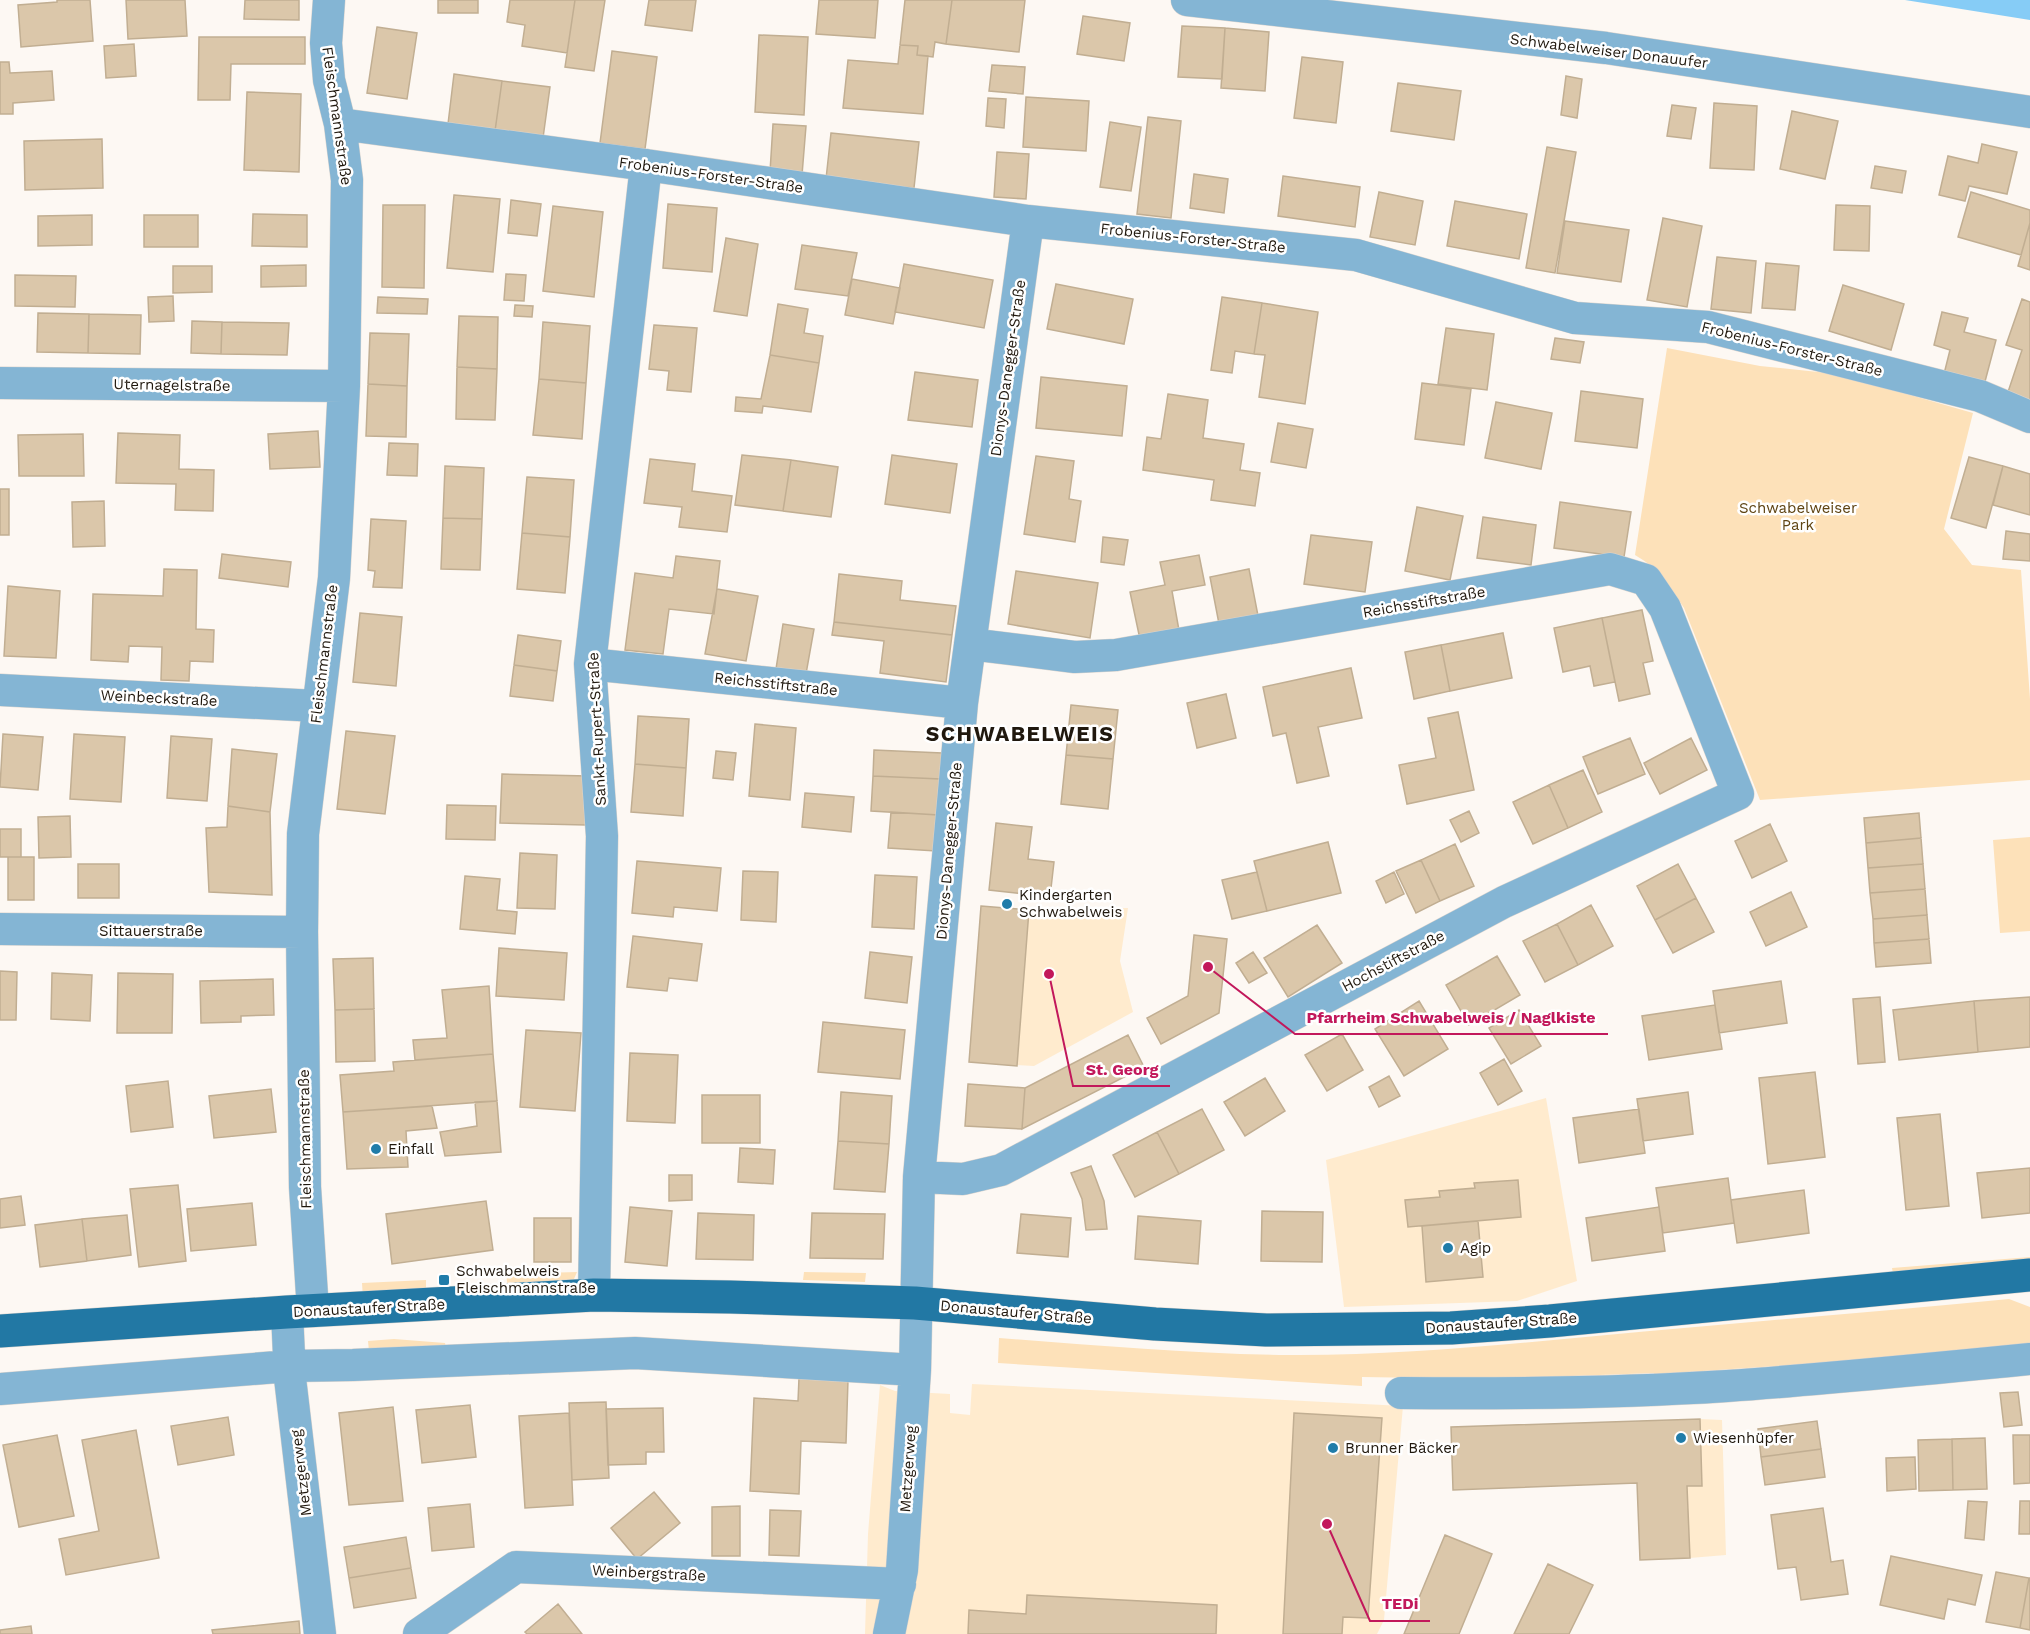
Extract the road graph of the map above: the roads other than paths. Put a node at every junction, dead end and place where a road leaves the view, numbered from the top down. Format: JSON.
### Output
{"nodes":[{"id":1,"x":329,"y":0,"type":"edge"},
{"id":2,"x":1187,"y":0,"type":"edge"},
{"id":3,"x":2030,"y":112,"type":"edge"},
{"id":4,"x":340,"y":124,"type":"junction"},
{"id":5,"x":646,"y":165,"type":"junction"},
{"id":6,"x":1028,"y":221,"type":"junction"},
{"id":7,"x":0,"y":383,"type":"edge"},
{"id":8,"x":344,"y":386,"type":"junction"},
{"id":9,"x":2030,"y":417,"type":"edge"},
{"id":10,"x":970,"y":644,"type":"junction"},
{"id":11,"x":590,"y":664,"type":"junction"},
{"id":12,"x":0,"y":690,"type":"edge"},
{"id":13,"x":962,"y":703,"type":"junction"},
{"id":14,"x":317,"y":706,"type":"junction"},
{"id":15,"x":1738,"y":794,"type":"joint"},
{"id":16,"x":0,"y":929,"type":"edge"},
{"id":17,"x":302,"y":932,"type":"junction"},
{"id":18,"x":919,"y":1177,"type":"junction"},
{"id":19,"x":2030,"y":1275,"type":"edge"},
{"id":20,"x":594,"y":1295,"type":"junction"},
{"id":21,"x":915,"y":1304,"type":"junction"},
{"id":22,"x":300,"y":1311,"type":"junction"},
{"id":23,"x":0,"y":1331,"type":"edge"},
{"id":24,"x":2030,"y":1359,"type":"edge"},
{"id":25,"x":290,"y":1366,"type":"junction"},
{"id":26,"x":915,"y":1370,"type":"junction"},
{"id":27,"x":0,"y":1389,"type":"edge"},
{"id":28,"x":1401,"y":1394,"type":"dead end"},
{"id":29,"x":900,"y":1584,"type":"junction"},
{"id":30,"x":320,"y":1634,"type":"edge"},
{"id":31,"x":419,"y":1634,"type":"edge"},
{"id":32,"x":890,"y":1634,"type":"edge"}],
"edges":[{"from":1,"to":4,"type":"street","name":"Fleischmannstraße"},
{"from":2,"to":3,"type":"street","name":"Schwabelweiser Donauufer"},
{"from":4,"to":5,"type":"street","name":"Frobenius-Forster-Straße"},
{"from":4,"to":8,"type":"street","name":"Fleischmannstraße"},
{"from":5,"to":6,"type":"street","name":"Frobenius-Forster-Straße"},
{"from":5,"to":11,"type":"street","name":"Sankt-Rupert-Straße"},
{"from":6,"to":9,"type":"street","name":"Frobenius-Forster-Straße"},
{"from":6,"to":10,"type":"street","name":"Dionys-Danegger-Straße"},
{"from":7,"to":8,"type":"street","name":"Uternagelstraße"},
{"from":8,"to":14,"type":"street","name":"Fleischmannstraße"},
{"from":10,"to":13,"type":"street","name":"Dionys-Danegger-Straße"},
{"from":10,"to":15,"type":"street","name":"Reichsstiftstraße"},
{"from":11,"to":13,"type":"street","name":"Reichsstiftstraße"},
{"from":11,"to":20,"type":"street","name":"Sankt-Rupert-Straße"},
{"from":12,"to":14,"type":"street","name":"Weinbeckstraße"},
{"from":13,"to":18,"type":"street","name":"Dionys-Danegger-Straße"},
{"from":14,"to":17,"type":"street","name":"Fleischmannstraße"},
{"from":15,"to":18,"type":"street","name":"Hochstiftstraße"},
{"from":16,"to":17,"type":"street","name":"Sittauerstraße"},
{"from":17,"to":22,"type":"street","name":"Fleischmannstraße"},
{"from":18,"to":21,"type":"street","name":"Dionys-Danegger-Straße"},
{"from":19,"to":21,"type":"main road","name":"Donaustaufer Straße"},
{"from":20,"to":21,"type":"main road","name":"Donaustaufer Straße"},
{"from":20,"to":22,"type":"main road","name":"Donaustaufer Straße"},
{"from":21,"to":26,"type":"street","name":"Metzgerweg"},
{"from":22,"to":23,"type":"main road","name":"Donaustaufer Straße"},
{"from":22,"to":25,"type":"street","name":"Metzgerweg"},
{"from":24,"to":28,"type":"street"},
{"from":25,"to":26,"type":"street"},
{"from":25,"to":27,"type":"street"},
{"from":25,"to":30,"type":"street","name":"Metzgerweg"},
{"from":26,"to":29,"type":"street","name":"Metzgerweg"},
{"from":29,"to":31,"type":"street","name":"Weinbergstraße"},
{"from":29,"to":32,"type":"street","name":"Metzgerweg"}]}
